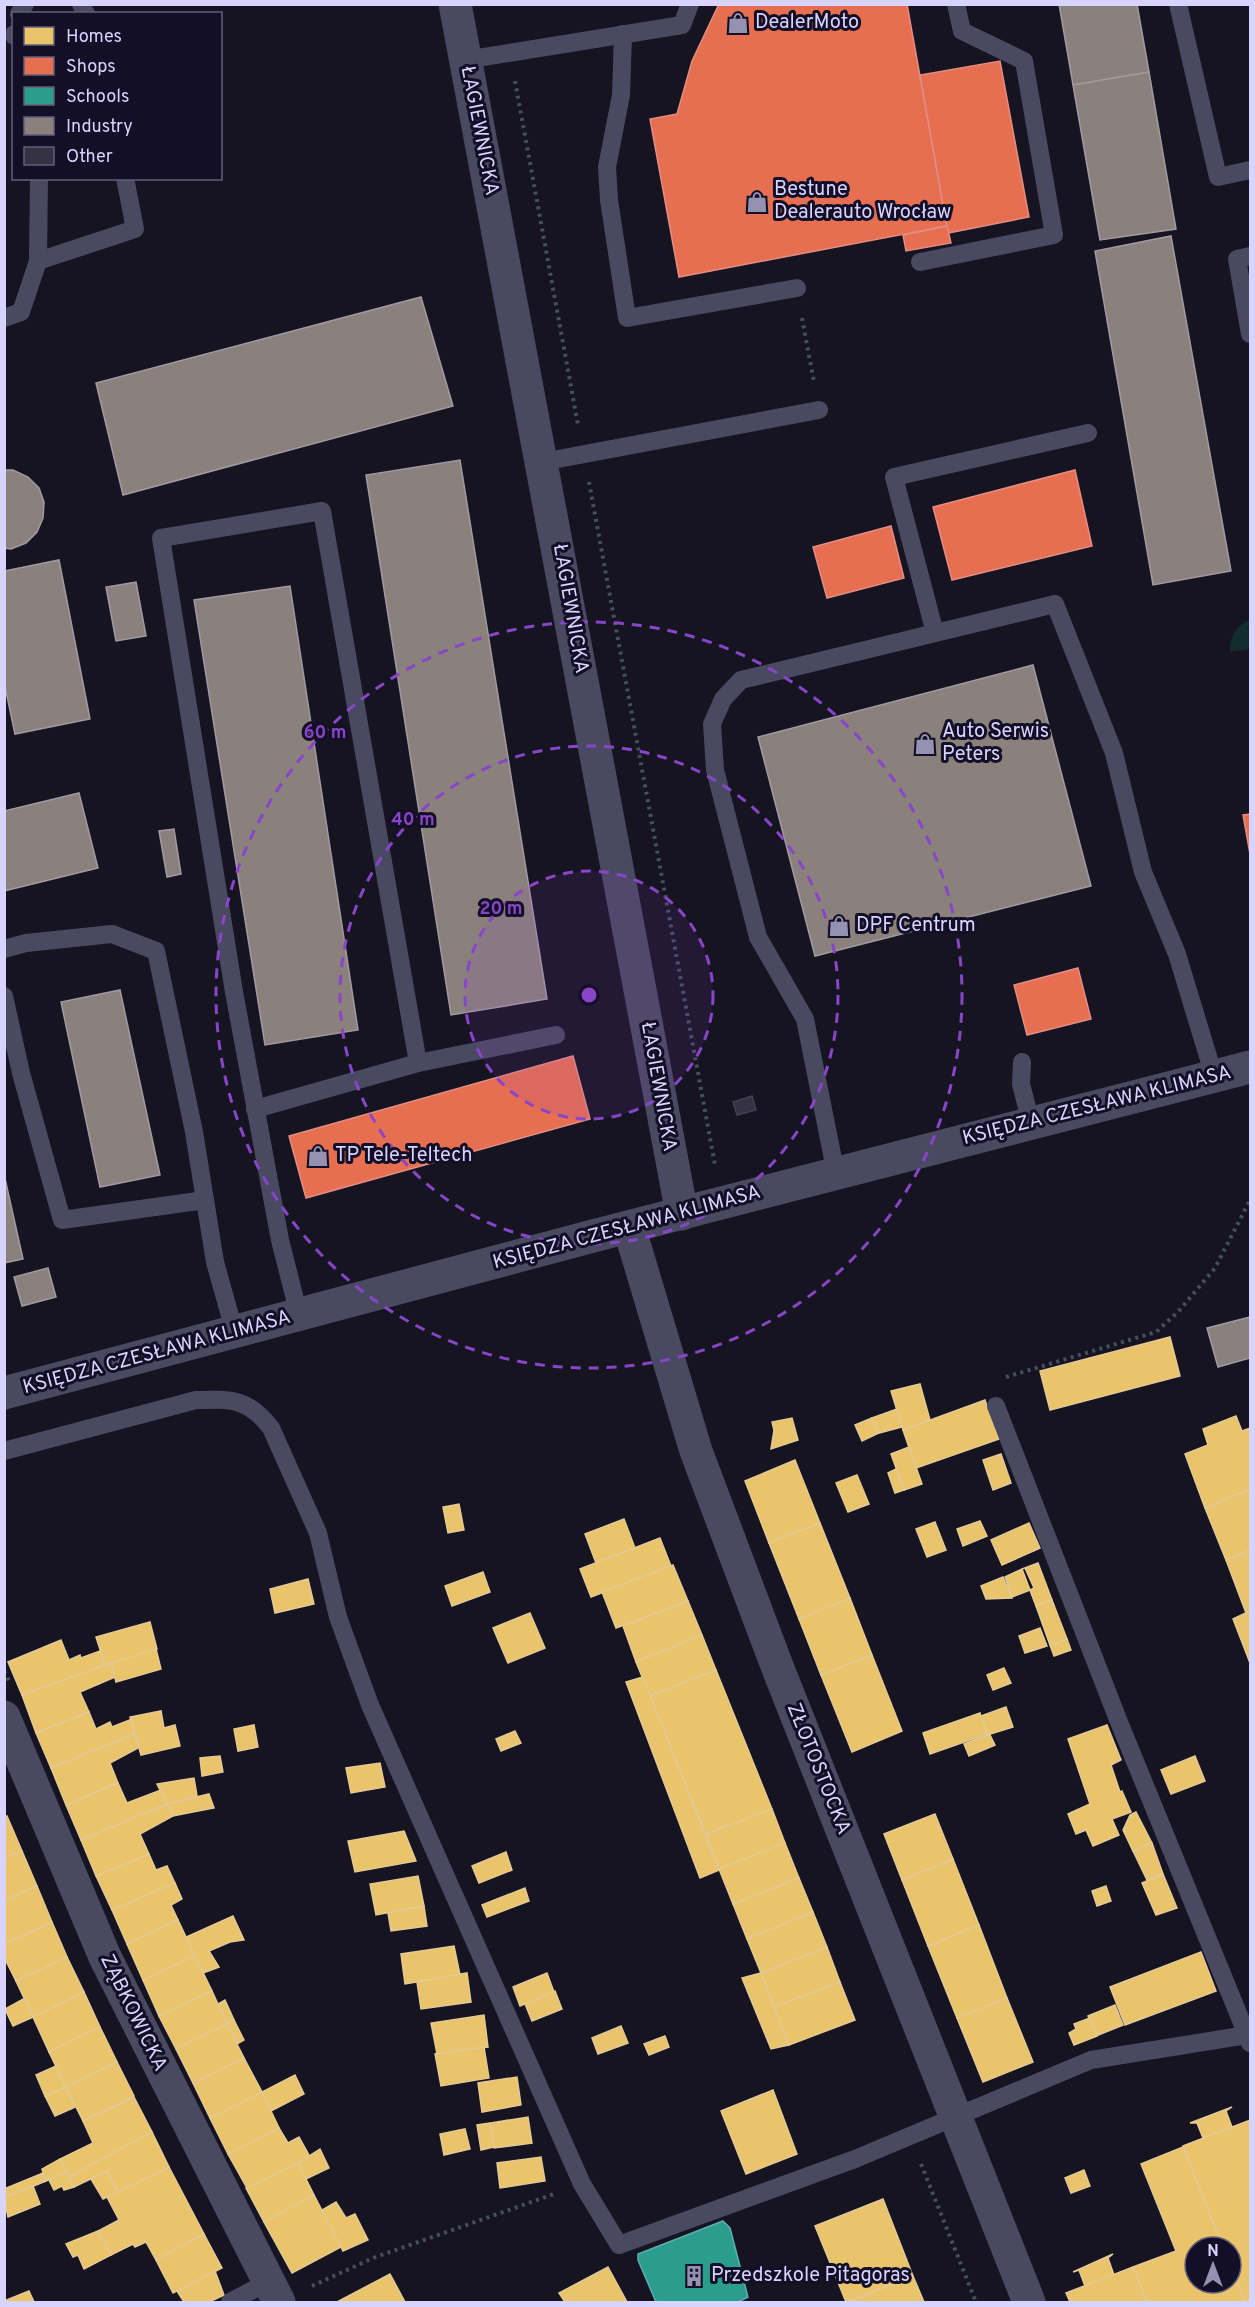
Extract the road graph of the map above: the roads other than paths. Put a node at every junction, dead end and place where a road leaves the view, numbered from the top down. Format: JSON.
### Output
{"nodes":[{"id":1,"x":455,"y":4,"type":"edge"},
{"id":2,"x":690,"y":4,"type":"edge"},
{"id":3,"x":956,"y":4,"type":"edge"},
{"id":4,"x":1178,"y":4,"type":"edge"},
{"id":5,"x":623,"y":34,"type":"junction"},
{"id":6,"x":465,"y":60,"type":"junction"},
{"id":7,"x":1251,"y":170,"type":"edge"},
{"id":8,"x":39,"y":180,"type":"edge"},
{"id":9,"x":125,"y":180,"type":"edge"},
{"id":10,"x":1251,"y":256,"type":"edge"},
{"id":11,"x":38,"y":261,"type":"junction"},
{"id":12,"x":920,"y":262,"type":"dead end"},
{"id":13,"x":797,"y":288,"type":"road end"},
{"id":14,"x":4,"y":318,"type":"edge"},
{"id":15,"x":1251,"y":334,"type":"edge"},
{"id":16,"x":819,"y":410,"type":"road end"},
{"id":17,"x":1088,"y":433,"type":"dead end"},
{"id":18,"x":542,"y":462,"type":"junction"},
{"id":19,"x":935,"y":633,"type":"junction"},
{"id":20,"x":4,"y":950,"type":"edge"},
{"id":21,"x":4,"y":996,"type":"edge"},
{"id":22,"x":556,"y":1035,"type":"dead end"},
{"id":23,"x":1022,"y":1062,"type":"dead end"},
{"id":24,"x":418,"y":1063,"type":"junction"},
{"id":25,"x":1251,"y":1067,"type":"edge"},
{"id":26,"x":1214,"y":1076,"type":"junction"},
{"id":27,"x":255,"y":1109,"type":"junction"},
{"id":28,"x":1031,"y":1123,"type":"junction"},
{"id":29,"x":836,"y":1174,"type":"junction"},
{"id":30,"x":205,"y":1200,"type":"junction"},
{"id":31,"x":682,"y":1214,"type":"junction"},
{"id":32,"x":630,"y":1227,"type":"junction"},
{"id":33,"x":298,"y":1315,"type":"junction"},
{"id":34,"x":234,"y":1330,"type":"junction"},
{"id":35,"x":4,"y":1393,"type":"edge"},
{"id":36,"x":996,"y":1406,"type":"road end"},
{"id":37,"x":4,"y":1451,"type":"edge"},
{"id":38,"x":4,"y":1716,"type":"edge"},
{"id":39,"x":1249,"y":2039,"type":"edge"},
{"id":40,"x":955,"y":2116,"type":"junction"},
{"id":41,"x":284,"y":2291,"type":"edge"},
{"id":42,"x":230,"y":2302,"type":"edge"},
{"id":43,"x":1029,"y":2302,"type":"edge"}],
"edges":[{"from":1,"to":6,"type":"street","name":"ŁAGIEWNICKA"},
{"from":2,"to":5,"type":"lane"},
{"from":3,"to":12,"type":"lane"},
{"from":4,"to":7,"type":"lane"},
{"from":5,"to":6,"type":"lane"},
{"from":5,"to":13,"type":"lane"},
{"from":6,"to":18,"type":"street","name":"ŁAGIEWNICKA"},
{"from":8,"to":11,"type":"lane"},
{"from":9,"to":11,"type":"lane"},
{"from":10,"to":15,"type":"lane"},
{"from":11,"to":14,"type":"lane"},
{"from":16,"to":18,"type":"lane"},
{"from":17,"to":19,"type":"lane"},
{"from":18,"to":31,"type":"street","name":"ŁAGIEWNICKA"},
{"from":19,"to":26,"type":"lane"},
{"from":19,"to":29,"type":"lane"},
{"from":20,"to":30,"type":"lane"},
{"from":21,"to":30,"type":"lane"},
{"from":22,"to":24,"type":"lane"},
{"from":23,"to":28,"type":"lane"},
{"from":24,"to":27,"type":"lane"},
{"from":24,"to":27,"type":"lane"},
{"from":25,"to":26,"type":"street","name":"KSIĘDZA CZESŁAWA KLIMASA"},
{"from":26,"to":28,"type":"street","name":"KSIĘDZA CZESŁAWA KLIMASA"},
{"from":27,"to":33,"type":"lane"},
{"from":28,"to":29,"type":"street","name":"KSIĘDZA CZESŁAWA KLIMASA"},
{"from":29,"to":31,"type":"street","name":"KSIĘDZA CZESŁAWA KLIMASA"},
{"from":30,"to":34,"type":"lane"},
{"from":31,"to":32,"type":"street","name":"KSIĘDZA CZESŁAWA KLIMASA"},
{"from":32,"to":33,"type":"street","name":"KSIĘDZA CZESŁAWA KLIMASA"},
{"from":32,"to":40,"type":"street","name":"ZŁOTOSTOCKA"},
{"from":33,"to":34,"type":"street","name":"KSIĘDZA CZESŁAWA KLIMASA"},
{"from":34,"to":35,"type":"street","name":"KSIĘDZA CZESŁAWA KLIMASA"},
{"from":36,"to":39,"type":"lane"},
{"from":37,"to":40,"type":"lane"},
{"from":38,"to":41,"type":"street","name":"ZĄBKOWICKA"},
{"from":39,"to":40,"type":"lane"},
{"from":40,"to":43,"type":"street","name":"ZŁOTOSTOCKA"},
{"from":41,"to":42,"type":"lane"}]}
